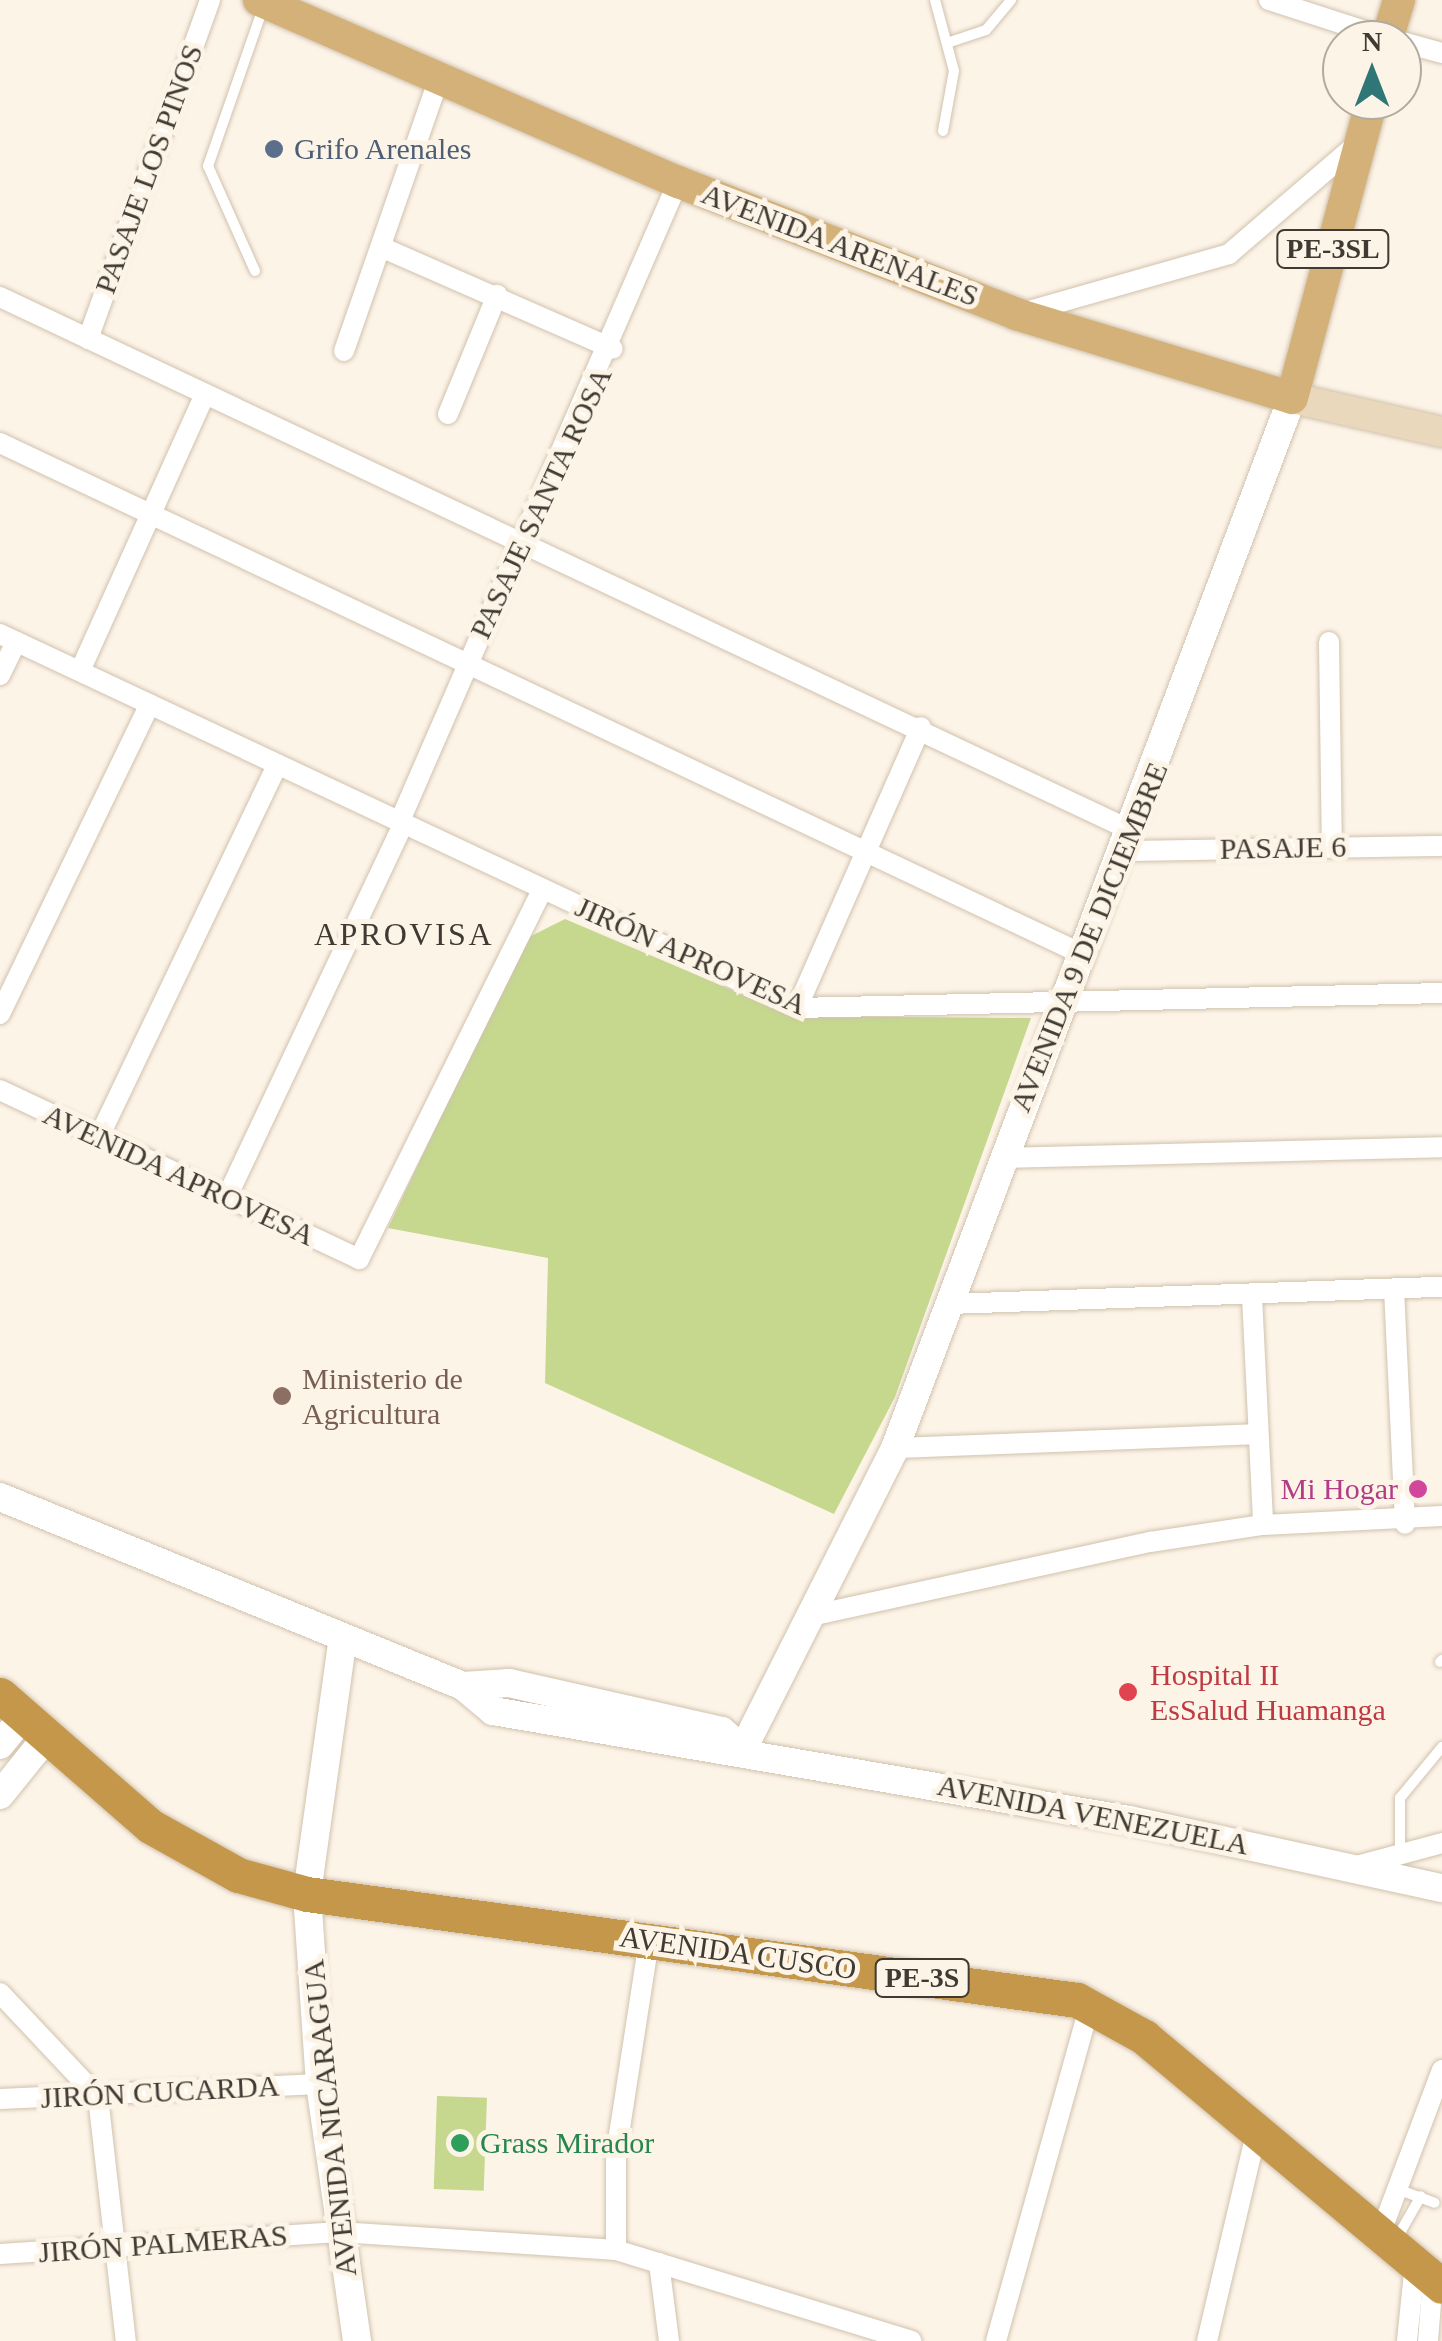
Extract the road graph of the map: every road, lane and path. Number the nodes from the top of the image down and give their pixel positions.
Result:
1 (210, 0) edge
2 (935, 0) edge
3 (1011, 0) edge
4 (1269, 0) edge
5 (262, 1) edge
6 (1329, 20) edge
7 (947, 44) junction
8 (442, 73) junction
9 (1367, 120) edge
10 (943, 131) dead end
11 (1362, 140) junction
12 (678, 182) junction
13 (381, 247) junction
14 (255, 271) dead end
15 (497, 295) junction
16 (0, 296) edge
17 (1016, 314) junction
18 (88, 339) junction
19 (613, 348) junction
20 (344, 351) dead end
21 (204, 396) junction
22 (1292, 398) junction
23 (448, 414) dead end
24 (1442, 432) edge
25 (0, 443) edge
26 (146, 517) junction
27 (520, 542) junction
28 (8, 638) edge
29 (1329, 642) dead end
30 (464, 669) junction
31 (80, 671) junction
32 (0, 675) edge
33 (150, 704) junction
34 (921, 727) junction
35 (277, 765) junction
36 (401, 824) junction
37 (1128, 841) junction
38 (1442, 846) edge
39 (1332, 847) junction
40 (866, 856) junction
41 (542, 890) junction
42 (1080, 953) junction
43 (1442, 993) edge
44 (1059, 1003) junction
45 (797, 1008) junction
46 (0, 1014) edge
47 (0, 1090) edge
48 (99, 1136) junction
49 (1442, 1147) edge
50 (1002, 1158) junction
51 (227, 1198) junction
52 (1442, 1287) edge
53 (1394, 1289) junction
54 (1252, 1296) junction
55 (949, 1304) junction
56 (1257, 1434) junction
57 (894, 1448) junction
58 (0, 1498) edge
59 (1442, 1516) edge
60 (1405, 1524) junction
61 (1264, 1525) junction
62 (810, 1616) junction
63 (342, 1644) junction
64 (23, 1717) edge
65 (0, 1745) edge
66 (1442, 1747) edge
67 (743, 1749) junction
68 (0, 1794) edge
69 (1442, 1844) edge
70 (1400, 1854) junction
71 (1355, 1866) junction
72 (1442, 1888) edge
73 (307, 1894) junction
74 (649, 1941) junction
75 (0, 1993) edge
76 (1089, 2006) junction
77 (1442, 2070) edge
78 (320, 2084) junction
79 (98, 2097) junction
80 (0, 2099) edge
81 (1257, 2130) junction
82 (1397, 2190) junction
83 (1421, 2196) junction
84 (1435, 2203) dead end
85 (339, 2232) junction
86 (115, 2247) junction
87 (616, 2250) junction
88 (0, 2254) edge
89 (1413, 2260) edge
90 (659, 2263) junction
91 (126, 2341) edge
92 (358, 2341) edge
93 (669, 2341) edge
94 (911, 2341) edge
95 (996, 2341) edge
96 (1207, 2341) edge
97 (1408, 2341) edge
98 (1428, 2341) edge

1 - 18 street, PASAJE LOS PINOS
2 - 7 lane
3 - 7 lane
4 - 6 street
5 - 8 main road, AVENIDA ARENALES
5 - 14 lane
7 - 10 lane
8 - 12 main road, AVENIDA ARENALES
8 - 13 street
9 - 11 main road, AVENIDA 9 DE DICIEMBRE / PE-3SL
11 - 17 street
11 - 22 main road, AVENIDA 9 DE DICIEMBRE / PE-3SL
12 - 17 main road, AVENIDA ARENALES
12 - 19 street, PASAJE SANTA ROSA
13 - 15 street
13 - 20 street
15 - 19 street
15 - 23 street
16 - 18 street
17 - 22 main road, AVENIDA ARENALES
18 - 21 street
19 - 27 street, PASAJE SANTA ROSA
21 - 26 street
21 - 27 street
22 - 24 main road, AVENIDA ARENALES
22 - 37 street, AVENIDA 9 DE DICIEMBRE
25 - 26 street
26 - 30 street
26 - 31 street
27 - 30 street, PASAJE SANTA ROSA
27 - 34 street
28 - 31 street, JIRÓN APROVESA
28 - 32 street
29 - 39 street
30 - 36 street, PASAJE SANTA ROSA
30 - 40 street
31 - 33 street, JIRÓN APROVESA
33 - 35 street, JIRÓN APROVESA
33 - 46 street
34 - 37 street
34 - 40 street
35 - 36 street, JIRÓN APROVESA
35 - 48 street
36 - 41 street, JIRÓN APROVESA
36 - 51 street, PASAJE SANTA ROSA
37 - 39 street, PASAJE 6
37 - 42 street, AVENIDA 9 DE DICIEMBRE
38 - 39 street, PASAJE 6
40 - 42 street
40 - 45 street
41 - 45 street, JIRÓN APROVESA
41 - 51 street, AVENIDA APROVESA
42 - 44 street, AVENIDA 9 DE DICIEMBRE
43 - 44 street, JIRÓN APROVESA
44 - 45 street, JIRÓN APROVESA
44 - 50 street, AVENIDA 9 DE DICIEMBRE
47 - 48 street, AVENIDA APROVESA
48 - 51 street, AVENIDA APROVESA
49 - 50 street
50 - 55 street, AVENIDA 9 DE DICIEMBRE
52 - 53 street
53 - 54 street
53 - 60 street
54 - 55 street
54 - 56 street
55 - 57 street, AVENIDA 9 DE DICIEMBRE
56 - 57 street
56 - 61 street
57 - 62 street, AVENIDA 9 DE DICIEMBRE
58 - 63 street, AVENIDA VENEZUELA
59 - 60 street
60 - 61 street
61 - 62 street
62 - 67 street, AVENIDA 9 DE DICIEMBRE
63 - 67 street, AVENIDA VENEZUELA
63 - 73 street
64 - 65 street
64 - 68 street
64 - 73 highway, AVENIDA CUSCO / PE-3S
66 - 70 lane
67 - 71 street, AVENIDA VENEZUELA
69 - 70 street
70 - 71 street
71 - 72 street, AVENIDA VENEZUELA
73 - 74 highway, AVENIDA CUSCO / PE-3S
73 - 78 street, AVENIDA NICARAGUA
74 - 76 highway, AVENIDA CUSCO / PE-3S
74 - 87 street
75 - 79 street
76 - 81 highway, AVENIDA CUSCO / PE-3S
76 - 95 street
77 - 82 street
78 - 79 street, JIRÓN CUCARDA
78 - 85 street, AVENIDA NICARAGUA
79 - 80 street, JIRÓN CUCARDA
79 - 86 street
81 - 89 highway, AVENIDA CUSCO / PE-3S
81 - 96 street
82 - 83 lane
82 - 89 street
83 - 84 lane
83 - 89 lane
85 - 86 street, JIRÓN PALMERAS
85 - 87 street, JIRÓN PALMERAS
85 - 92 street, AVENIDA NICARAGUA
86 - 88 street, JIRÓN PALMERAS
86 - 91 street
87 - 90 street, JIRÓN PALMERAS
89 - 97 street
89 - 98 street
90 - 93 street
90 - 94 street, JIRÓN PALMERAS

